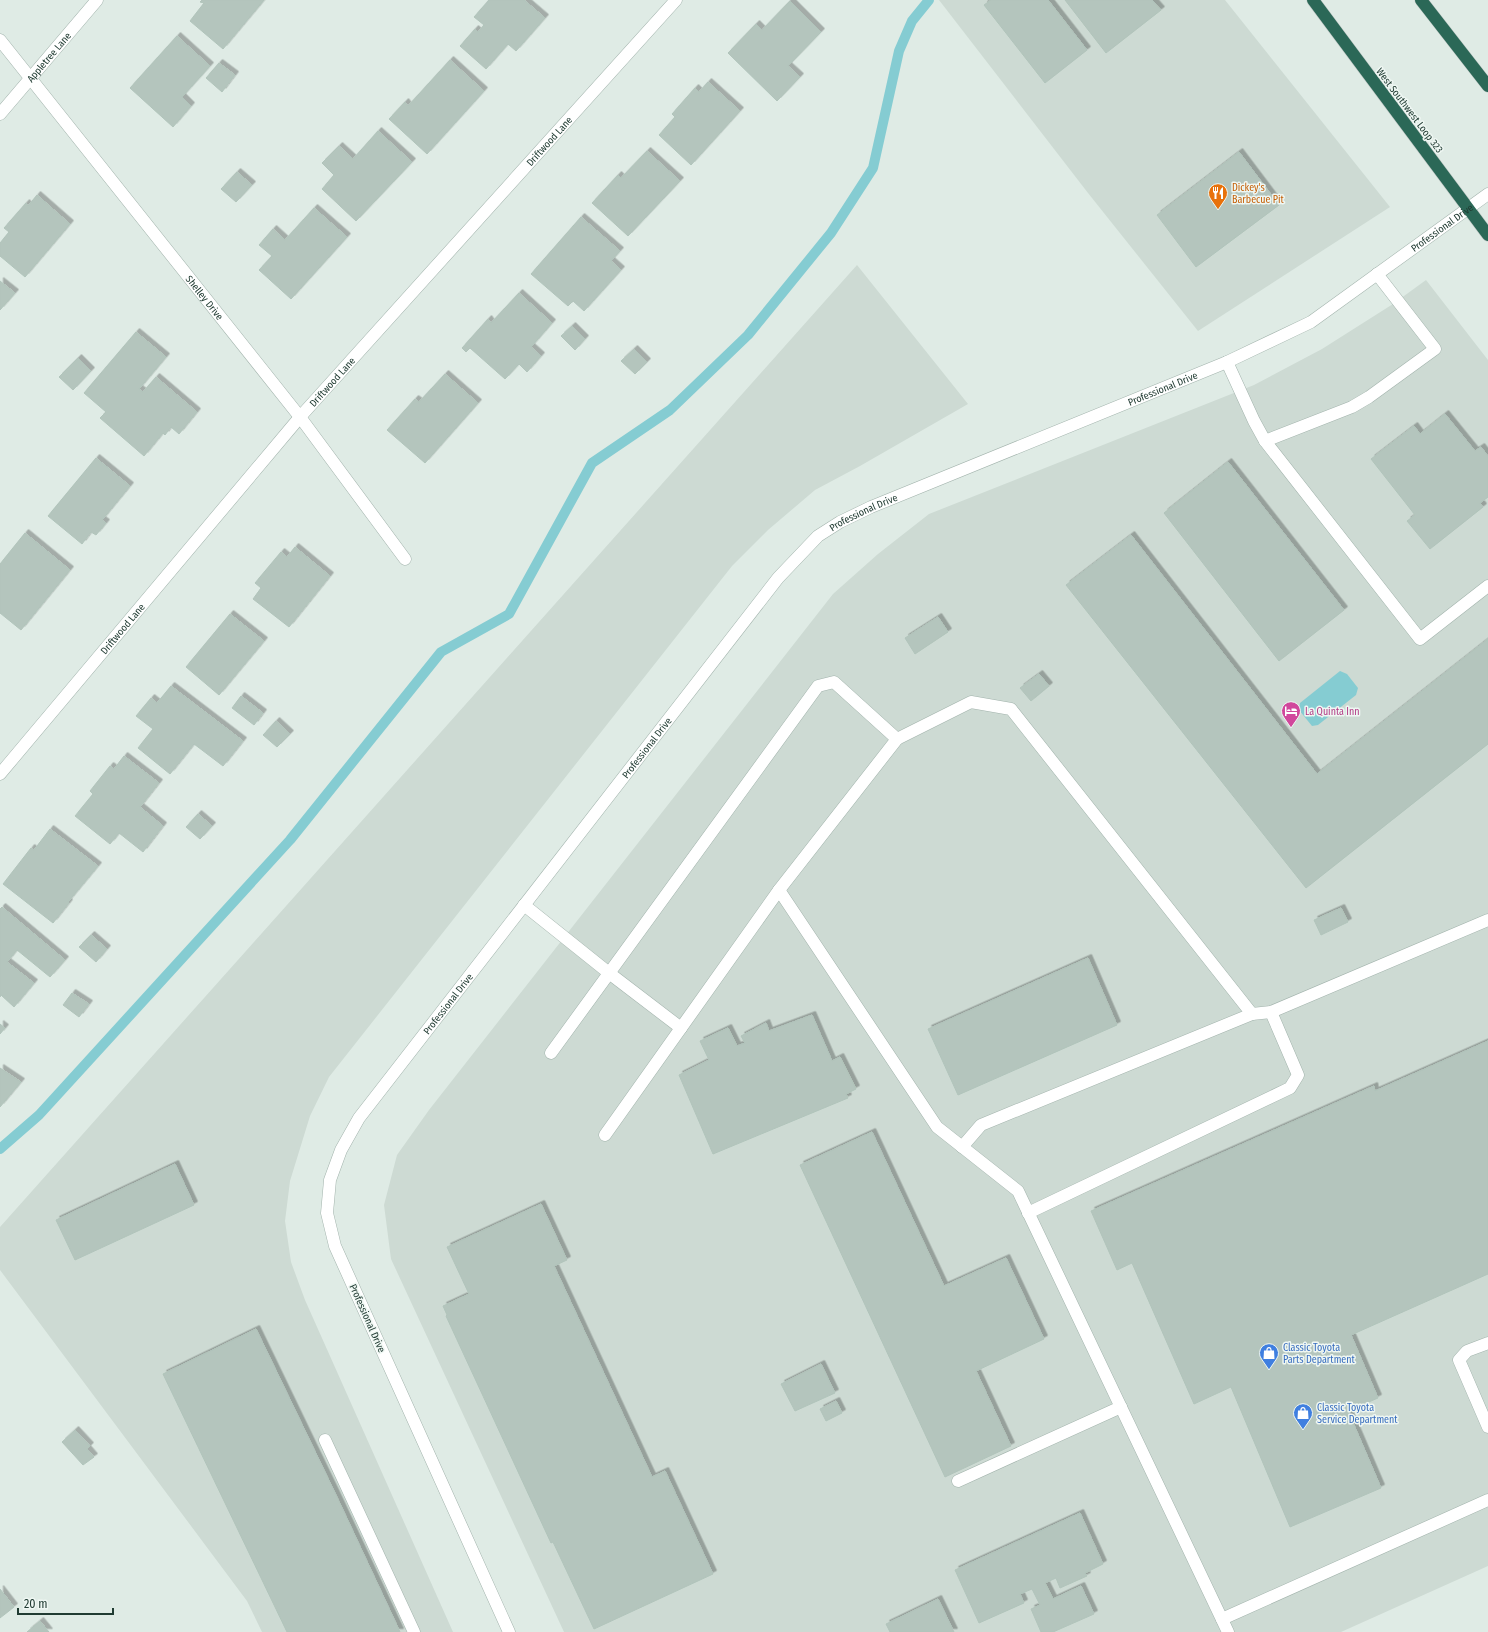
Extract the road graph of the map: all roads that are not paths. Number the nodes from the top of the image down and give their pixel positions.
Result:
1 (97, 0) edge
2 (676, 0) edge
3 (1313, 0) edge
4 (1421, 0) edge
5 (0, 40) edge
6 (30, 79) junction
7 (1488, 86) edge
8 (0, 114) edge
9 (1488, 194) edge
10 (1468, 209) junction
11 (1488, 235) edge
12 (1377, 274) junction
13 (1227, 362) junction
14 (300, 417) junction
15 (1265, 441) junction
16 (405, 559) dead end
17 (1488, 586) edge
18 (897, 739) junction
19 (0, 774) edge
20 (779, 890) junction
21 (524, 905) junction
22 (1488, 920) edge
23 (609, 973) junction
24 (1271, 1012) junction
25 (1252, 1014) junction
26 (681, 1028) junction
27 (551, 1053) dead end
28 (605, 1135) dead end
29 (962, 1147) junction
30 (1028, 1213) junction
31 (1488, 1343) edge
32 (1121, 1407) junction
33 (1488, 1427) edge
34 (325, 1440) dead end
35 (958, 1481) dead end
36 (1488, 1500) edge
37 (1222, 1619) junction
38 (414, 1632) edge
39 (509, 1632) edge
40 (1228, 1632) edge

1 - 6 street, Appletree Lane
2 - 14 street, Driftwood Lane
3 - 10 highway, West Southwest Loop 323
4 - 7 highway
5 - 6 street, Shelley Drive
6 - 8 street, Appletree Lane
6 - 14 street, Shelley Drive
9 - 10 street, Professional Drive
10 - 11 highway, West Southwest Loop 323
10 - 12 street, Professional Drive
12 - 13 street, Professional Drive
12 - 15 street
13 - 15 street
13 - 21 street, Professional Drive
14 - 16 street, Shelley Drive
14 - 19 street, Driftwood Lane
15 - 17 street
18 - 20 street
18 - 23 street
18 - 25 street
20 - 26 street
20 - 29 street
21 - 23 street
21 - 39 street, Professional Drive
22 - 24 street
23 - 26 street
23 - 27 street
24 - 25 street
24 - 30 street
25 - 29 street
26 - 28 street
29 - 30 street
30 - 32 street
31 - 33 street
32 - 35 street
32 - 37 street
34 - 38 street
36 - 37 street
37 - 40 street

